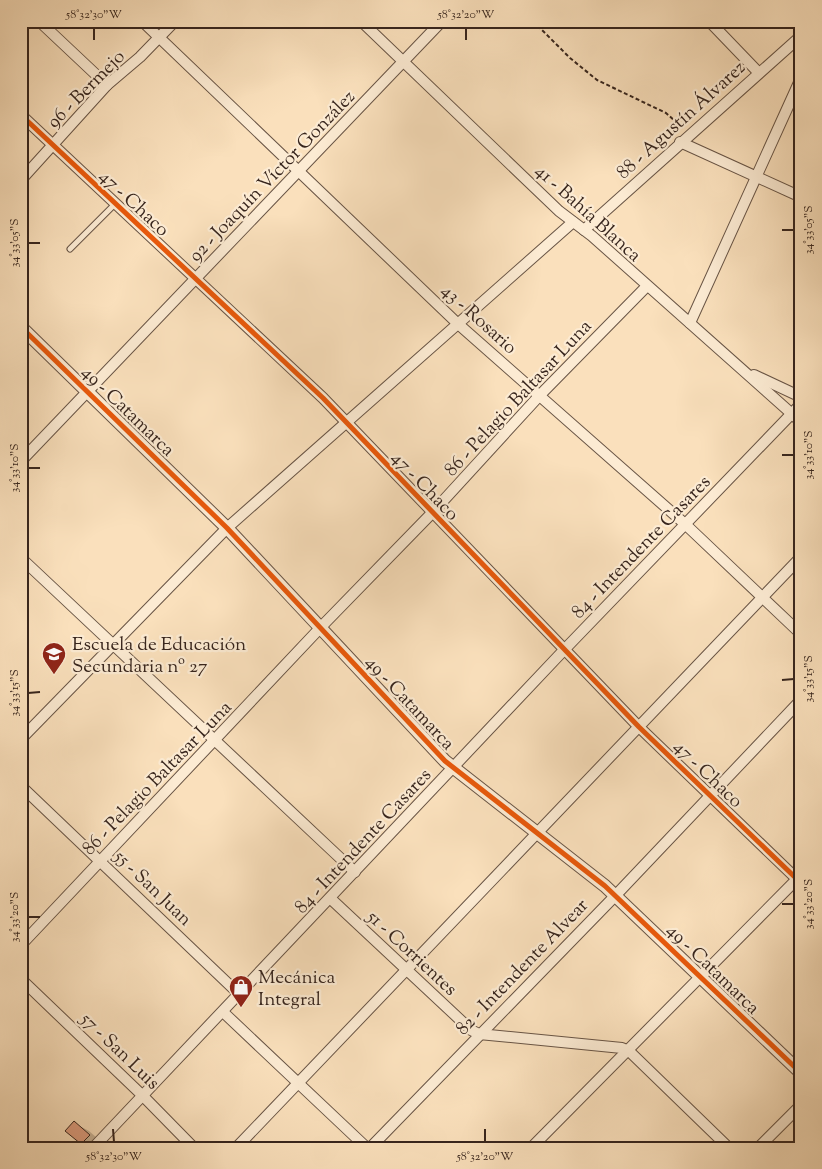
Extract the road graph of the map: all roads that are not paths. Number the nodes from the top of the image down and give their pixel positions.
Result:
1 (38, 21) edge
2 (142, 21) edge
3 (175, 21) edge
4 (361, 21) edge
5 (442, 21) edge
6 (709, 21) edge
7 (801, 36) edge
8 (159, 38) junction
9 (403, 62) junction
10 (758, 72) junction
11 (801, 78) edge
12 (107, 85) junction
13 (21, 115) edge
14 (680, 142) junction
15 (53, 145) junction
16 (297, 171) junction
17 (756, 176) junction
18 (21, 180) edge
19 (801, 197) edge
20 (116, 204) junction
21 (574, 222) junction
22 (584, 230) junction
23 (70, 248) dead end
24 (195, 279) junction
25 (647, 286) junction
26 (457, 323) junction
27 (690, 323) junction
28 (21, 327) edge
29 (743, 370) junction
30 (88, 390) junction
31 (540, 395) junction
32 (801, 397) edge
33 (801, 404) edge
34 (792, 414) junction
35 (346, 422) junction
36 (801, 422) edge
37 (21, 461) edge
38 (432, 513) junction
39 (685, 524) junction
40 (227, 528) junction
41 (801, 557) edge
42 (21, 558) edge
43 (763, 598) junction
44 (321, 627) junction
45 (801, 634) edge
46 (113, 644) junction
47 (564, 650) junction
48 (801, 700) edge
49 (639, 727) junction
50 (21, 739) edge
51 (215, 740) junction
52 (454, 769) junction
53 (21, 786) edge
54 (710, 795) junction
55 (537, 833) junction
56 (101, 860) junction
57 (355, 872) junction
58 (799, 879) edge
59 (615, 896) junction
60 (331, 899) junction
61 (21, 945) edge
62 (406, 970) junction
63 (702, 977) junction
64 (21, 979) edge
65 (240, 995) junction
66 (223, 1012) junction
67 (479, 1034) junction
68 (629, 1051) junction
69 (801, 1073) edge
70 (298, 1082) junction
71 (143, 1096) junction
72 (801, 1105) edge
73 (93, 1148) edge
74 (194, 1148) edge
75 (236, 1148) edge
76 (369, 1148) edge
77 (531, 1148) edge
78 (729, 1148) edge
79 (758, 1148) edge

1 - 12 street
2 - 8 street, 43 - Rosario
3 - 8 street, 96 - Bermejo
4 - 9 street, 41 - Bahía Blanca
5 - 9 street, 92 - Joaquín Víctor González
6 - 10 street
7 - 10 street, 88 - Agustín Álvarez
8 - 12 street, 96 - Bermejo
8 - 16 street, 43 - Rosario
9 - 16 street, 92 - Joaquín Víctor González
9 - 21 street, 41 - Bahía Blanca
10 - 14 street, 88 - Agustín Álvarez
11 - 17 street
12 - 15 street, 96 - Bermejo
13 - 15 street, 47 - Chaco
14 - 17 street
14 - 22 street, 88 - Agustín Álvarez
15 - 18 street, 96 - Bermejo
15 - 20 street, 47 - Chaco
16 - 24 street, 92 - Joaquín Víctor González
16 - 26 street, 43 - Rosario
17 - 19 street
17 - 27 street
20 - 23 lane
20 - 24 street, 47 - Chaco
21 - 22 street, 41 - Bahía Blanca
21 - 26 street
22 - 25 street, 41 - Bahía Blanca
24 - 30 street, 92 - Joaquín Víctor González
24 - 35 street, 47 - Chaco
25 - 27 street, 41 - Bahía Blanca
25 - 31 street, 86 - Pelagio Baltasar Luna
26 - 31 street, 43 - Rosario
26 - 35 street
27 - 29 street, 41 - Bahía Blanca
28 - 30 street, 49 - Catamarca
29 - 32 street
29 - 34 street, 41 - Bahía Blanca
30 - 37 street, 92 - Joaquín Víctor González
30 - 40 street, 49 - Catamarca
31 - 38 street, 86 - Pelagio Baltasar Luna
31 - 39 street, 43 - Rosario
33 - 34 street, 84 - Intendente Casares
34 - 36 street, 41 - Bahía Blanca
34 - 39 street, 84 - Intendente Casares
35 - 38 street, 47 - Chaco
35 - 40 street
38 - 44 street, 86 - Pelagio Baltasar Luna
38 - 47 street, 47 - Chaco
39 - 43 street, 43 - Rosario
39 - 47 street, 84 - Intendente Casares
40 - 44 street, 49 - Catamarca
40 - 46 street
41 - 43 street
42 - 46 street
43 - 45 street, 43 - Rosario
43 - 49 street
44 - 51 street, 86 - Pelagio Baltasar Luna
44 - 52 street, 49 - Catamarca
46 - 50 street
46 - 51 street
47 - 49 street, 47 - Chaco
47 - 52 street, 84 - Intendente Casares
48 - 54 street, 82 - Intendente Alvear
49 - 54 street, 47 - Chaco
49 - 55 street
51 - 56 street, 86 - Pelagio Baltasar Luna
51 - 57 street
52 - 55 street, 49 - Catamarca
52 - 57 street, 84 - Intendente Casares
53 - 56 street, 55 - San Juan
54 - 58 street, 47 - Chaco
54 - 59 street, 82 - Intendente Alvear
55 - 59 street, 49 - Catamarca
55 - 62 street
56 - 61 street, 86 - Pelagio Baltasar Luna
56 - 65 street, 55 - San Juan
57 - 60 street, 84 - Intendente Casares
58 - 63 street
59 - 63 street, 49 - Catamarca
59 - 67 street, 82 - Intendente Alvear
60 - 62 street, 51 - Corrientes
60 - 65 street, 84 - Intendente Casares
62 - 67 street, 51 - Corrientes
62 - 70 street
63 - 68 street
63 - 69 street, 49 - Catamarca
64 - 71 street, 57 - San Luis
65 - 66 street, 84 - Intendente Casares
66 - 70 street
66 - 71 street, 84 - Intendente Casares
67 - 68 street
67 - 76 street, 82 - Intendente Alvear
68 - 77 street
68 - 78 street
70 - 75 street
70 - 76 street
71 - 73 street, 84 - Intendente Casares
71 - 74 street, 57 - San Luis
72 - 79 street

